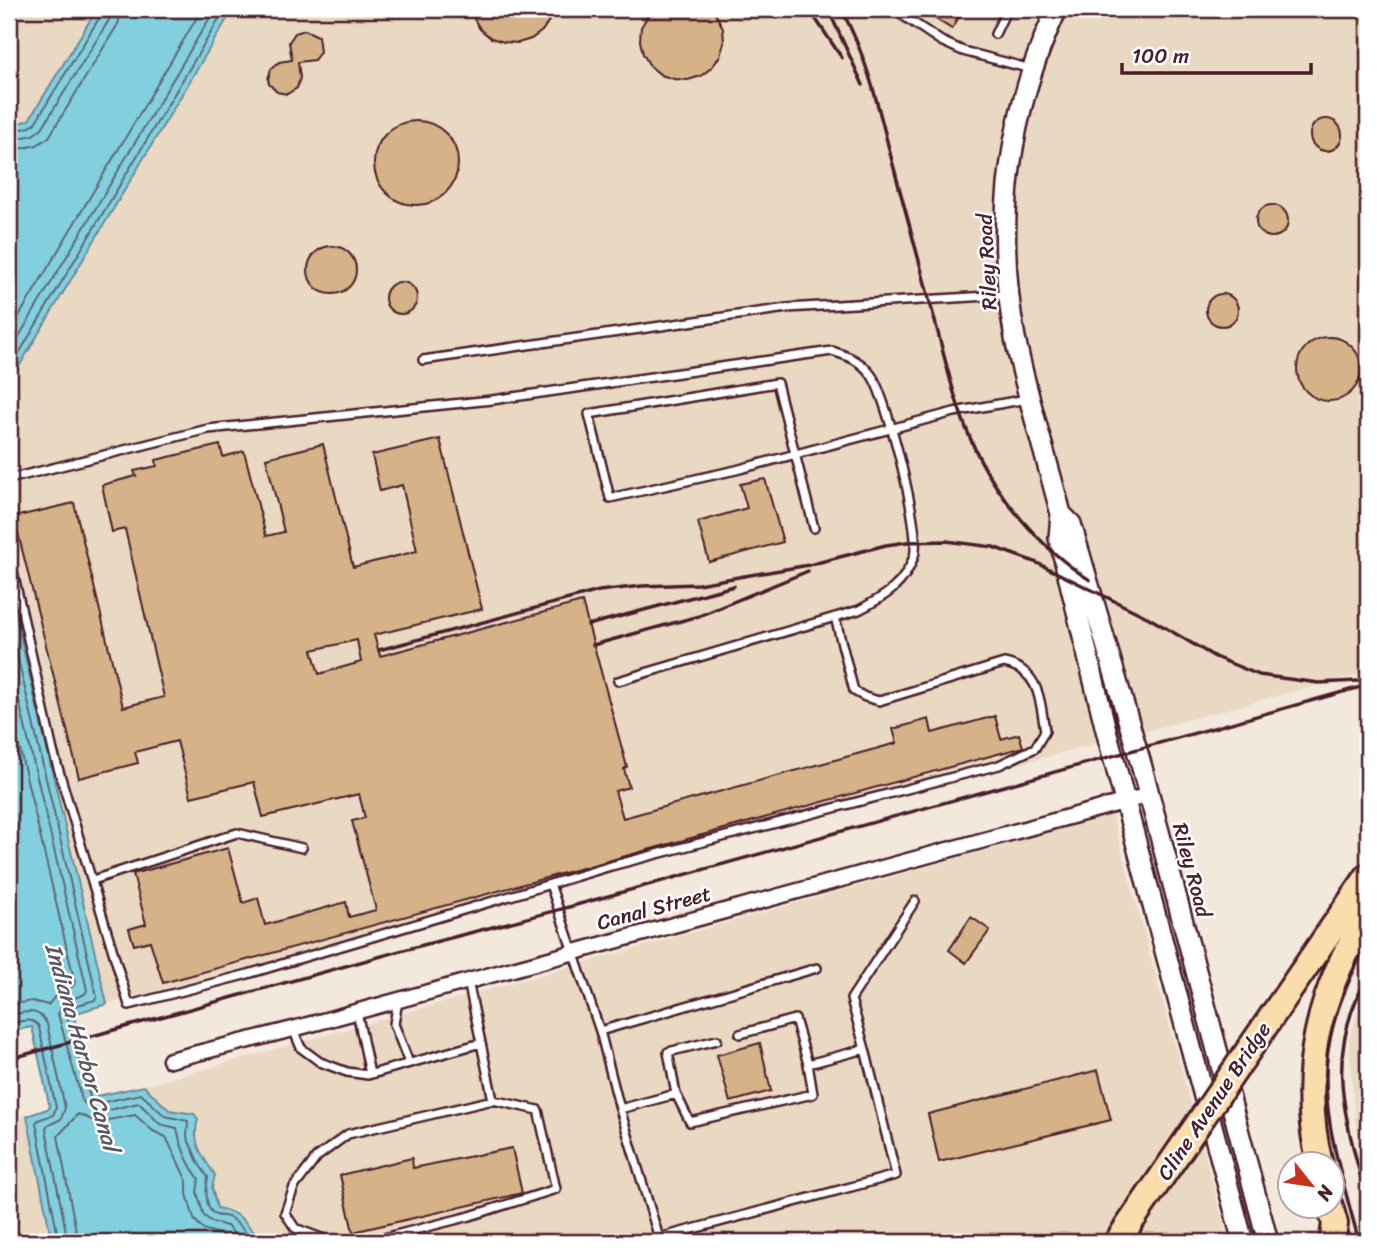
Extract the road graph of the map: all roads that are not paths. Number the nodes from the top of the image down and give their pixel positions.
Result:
1 (893, 9) edge
2 (1007, 9) edge
3 (1057, 9) edge
4 (995, 34) dead end
5 (1031, 69) junction
6 (1010, 295) junction
7 (423, 360) dead end
8 (1031, 398) junction
9 (893, 428) junction
10 (794, 455) junction
11 (9, 479) edge
12 (1061, 514) junction
13 (814, 528) dead end
14 (9, 554) edge
15 (835, 617) junction
16 (618, 681) dead end
17 (1149, 795) junction
18 (1125, 799) junction
19 (303, 848) dead end
20 (1368, 876) edge
21 (93, 880) junction
22 (550, 884) junction
23 (915, 901) dead end
24 (1368, 915) edge
25 (575, 951) junction
26 (817, 968) dead end
27 (468, 981) junction
28 (398, 1000) junction
29 (357, 1012) junction
30 (293, 1029) junction
31 (600, 1031) junction
32 (740, 1034) dead end
33 (717, 1040) dead end
34 (481, 1043) junction
35 (865, 1049) junction
36 (170, 1060) dead end
37 (409, 1063) junction
38 (808, 1065) junction
39 (370, 1074) junction
40 (676, 1094) junction
41 (493, 1100) junction
42 (620, 1109) junction
43 (1316, 1150) edge
44 (659, 1240) edge
45 (332, 1242) edge
46 (368, 1242) edge
47 (1117, 1242) edge
48 (1243, 1242) edge
49 (1268, 1242) edge

1 - 5 lane
2 - 4 lane
3 - 5 main road, Riley Road
5 - 6 main road, Riley Road
6 - 7 lane
6 - 8 main road, Riley Road
8 - 9 lane
8 - 12 main road, Riley Road
9 - 10 lane
9 - 11 lane
9 - 15 lane
10 - 10 lane
10 - 13 lane
12 - 17 main road, Riley Road
12 - 18 main road, Riley Road
14 - 21 lane
15 - 16 lane
15 - 22 lane
17 - 18 street, Canal Street
17 - 49 main road, Riley Road
18 - 25 street, Canal Street
18 - 48 main road, Riley Road
19 - 21 lane
20 - 47 highway, Cline Avenue Bridge, bridge
21 - 22 lane
22 - 25 lane
23 - 35 lane
24 - 43 highway
25 - 27 street, Canal Street
25 - 31 lane
26 - 31 lane
27 - 28 street, Canal Street
27 - 34 lane
28 - 29 street, Canal Street
28 - 37 lane
29 - 30 street, Canal Street
29 - 39 lane
30 - 36 street, Canal Street
30 - 39 lane
31 - 42 lane
32 - 38 lane
33 - 40 lane
34 - 37 lane
34 - 41 lane
35 - 38 lane
35 - 44 lane
37 - 39 lane
38 - 40 lane
40 - 42 lane
41 - 45 lane
41 - 46 lane
42 - 44 lane

